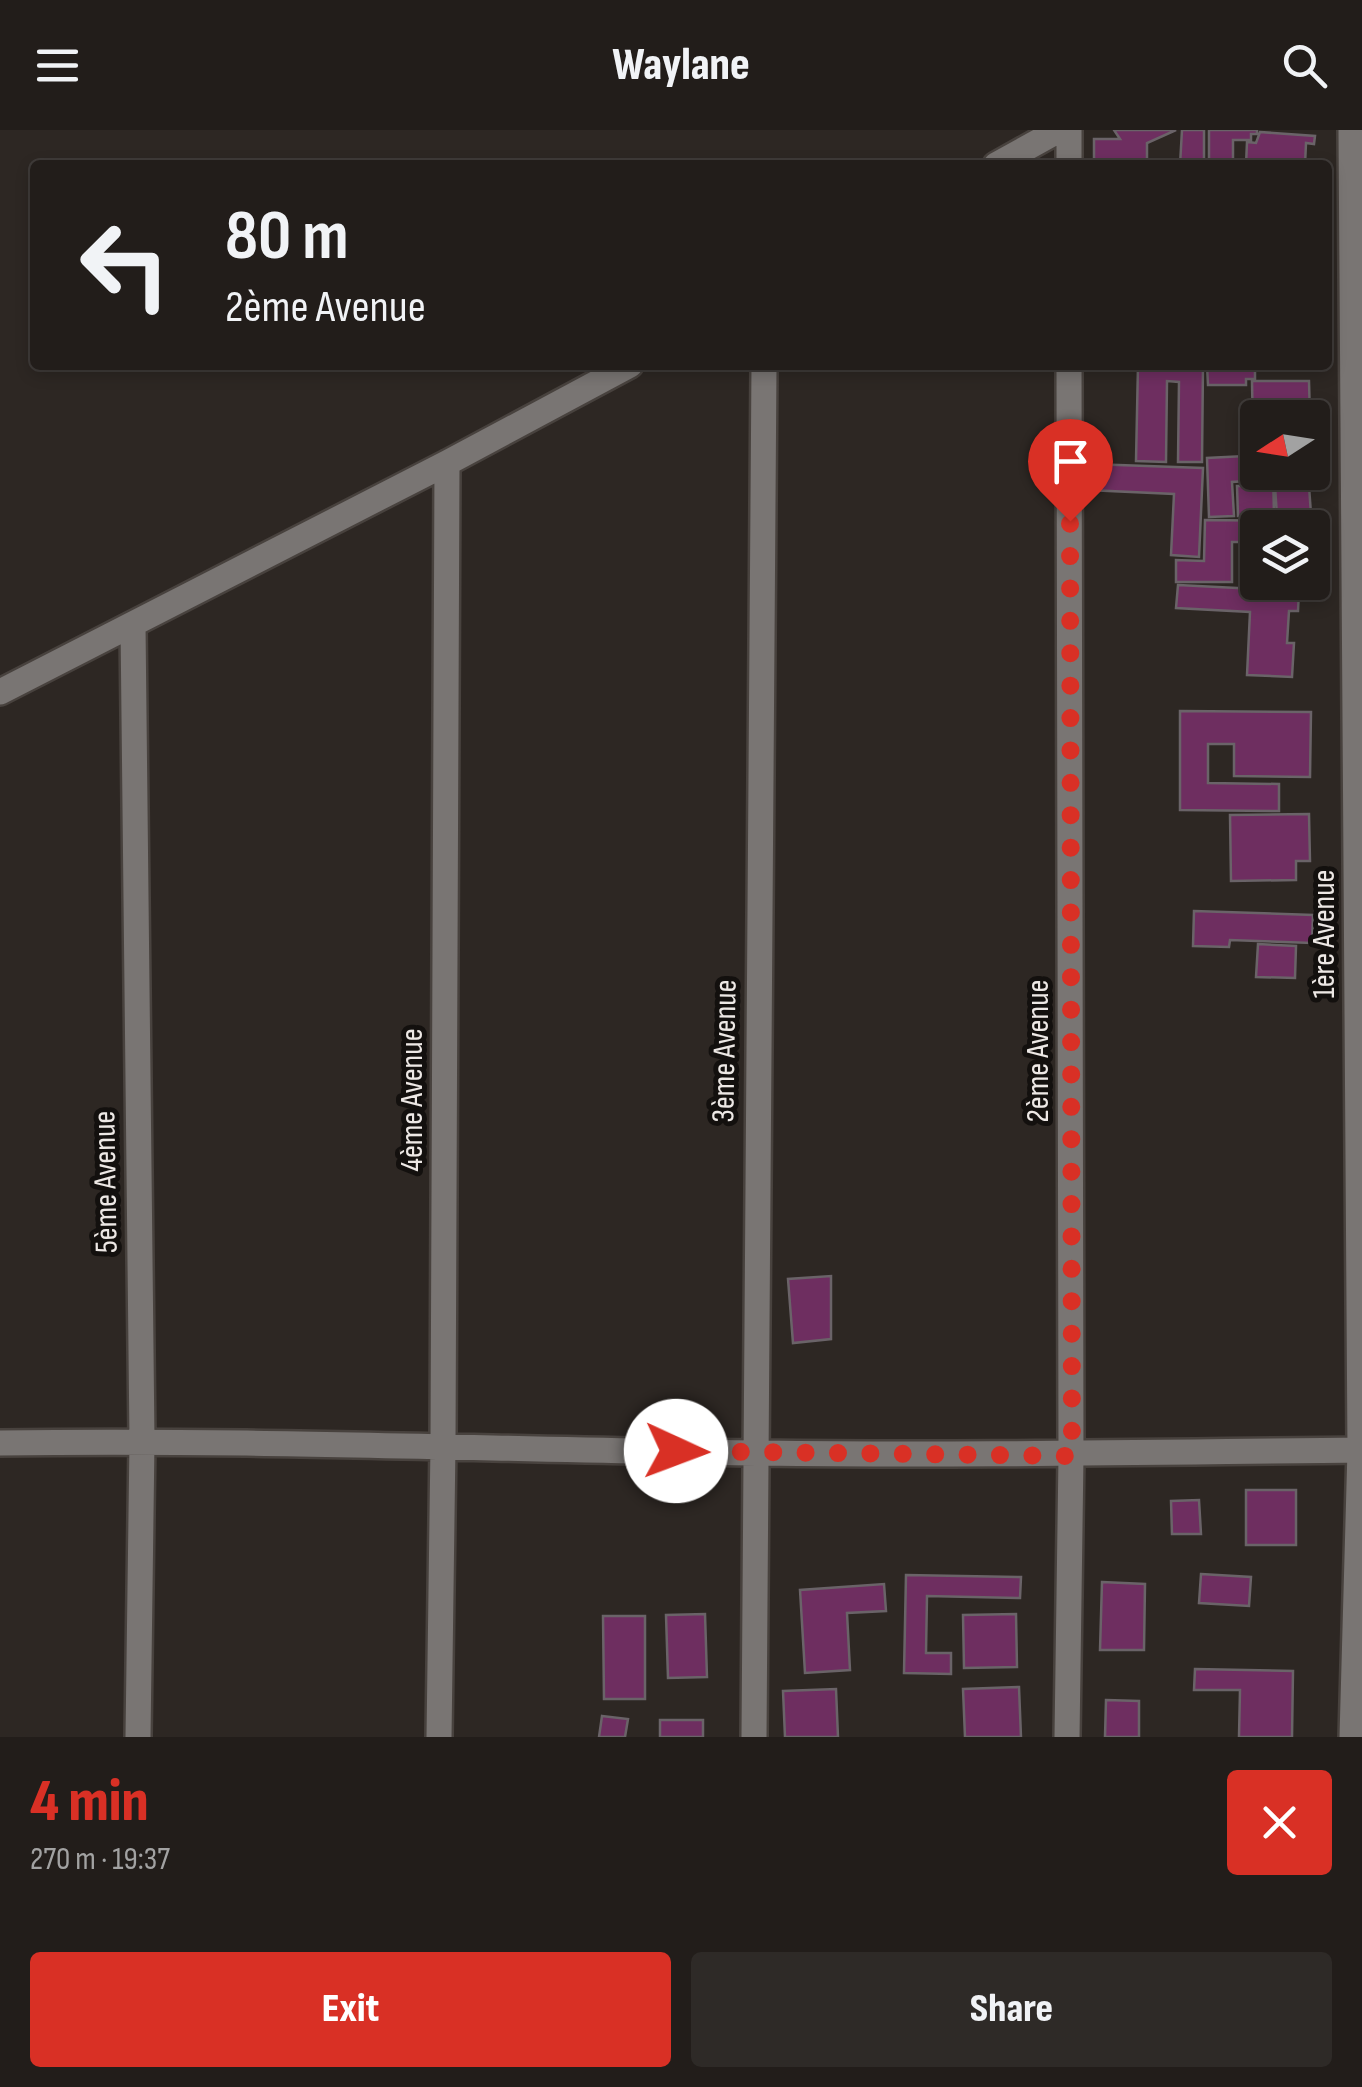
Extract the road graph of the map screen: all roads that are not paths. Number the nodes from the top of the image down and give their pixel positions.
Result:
1 (1059, 130) edge
2 (1069, 130) edge
3 (1351, 130) edge
4 (1005, 160) edge
5 (1069, 160) edge
6 (621, 370) edge
7 (764, 370) edge
8 (1069, 370) edge
9 (447, 463) junction
10 (133, 625) junction
11 (0, 692) edge
12 (142, 1441) junction
13 (0, 1443) edge
14 (443, 1444) junction
15 (1361, 1450) edge
16 (754, 1453) junction
17 (1072, 1456) junction
18 (138, 1737) edge
19 (439, 1737) edge
20 (754, 1737) edge
21 (1067, 1737) edge
22 (1352, 1737) edge

1 - 4 street
2 - 5 street
3 - 15 street, 1ère Avenue
6 - 9 street
7 - 16 street, 3ème Avenue
8 - 17 street, 2ème Avenue
9 - 10 street
9 - 14 street, 4ème Avenue
10 - 11 street
10 - 12 street, 5ème Avenue
12 - 13 street
12 - 14 street
12 - 18 street, 5ème Avenue
14 - 16 street
14 - 19 street, 4ème Avenue
15 - 17 street
15 - 22 street, 1ère Avenue
16 - 17 street
16 - 20 street, 3ème Avenue
17 - 21 street, 2ème Avenue

